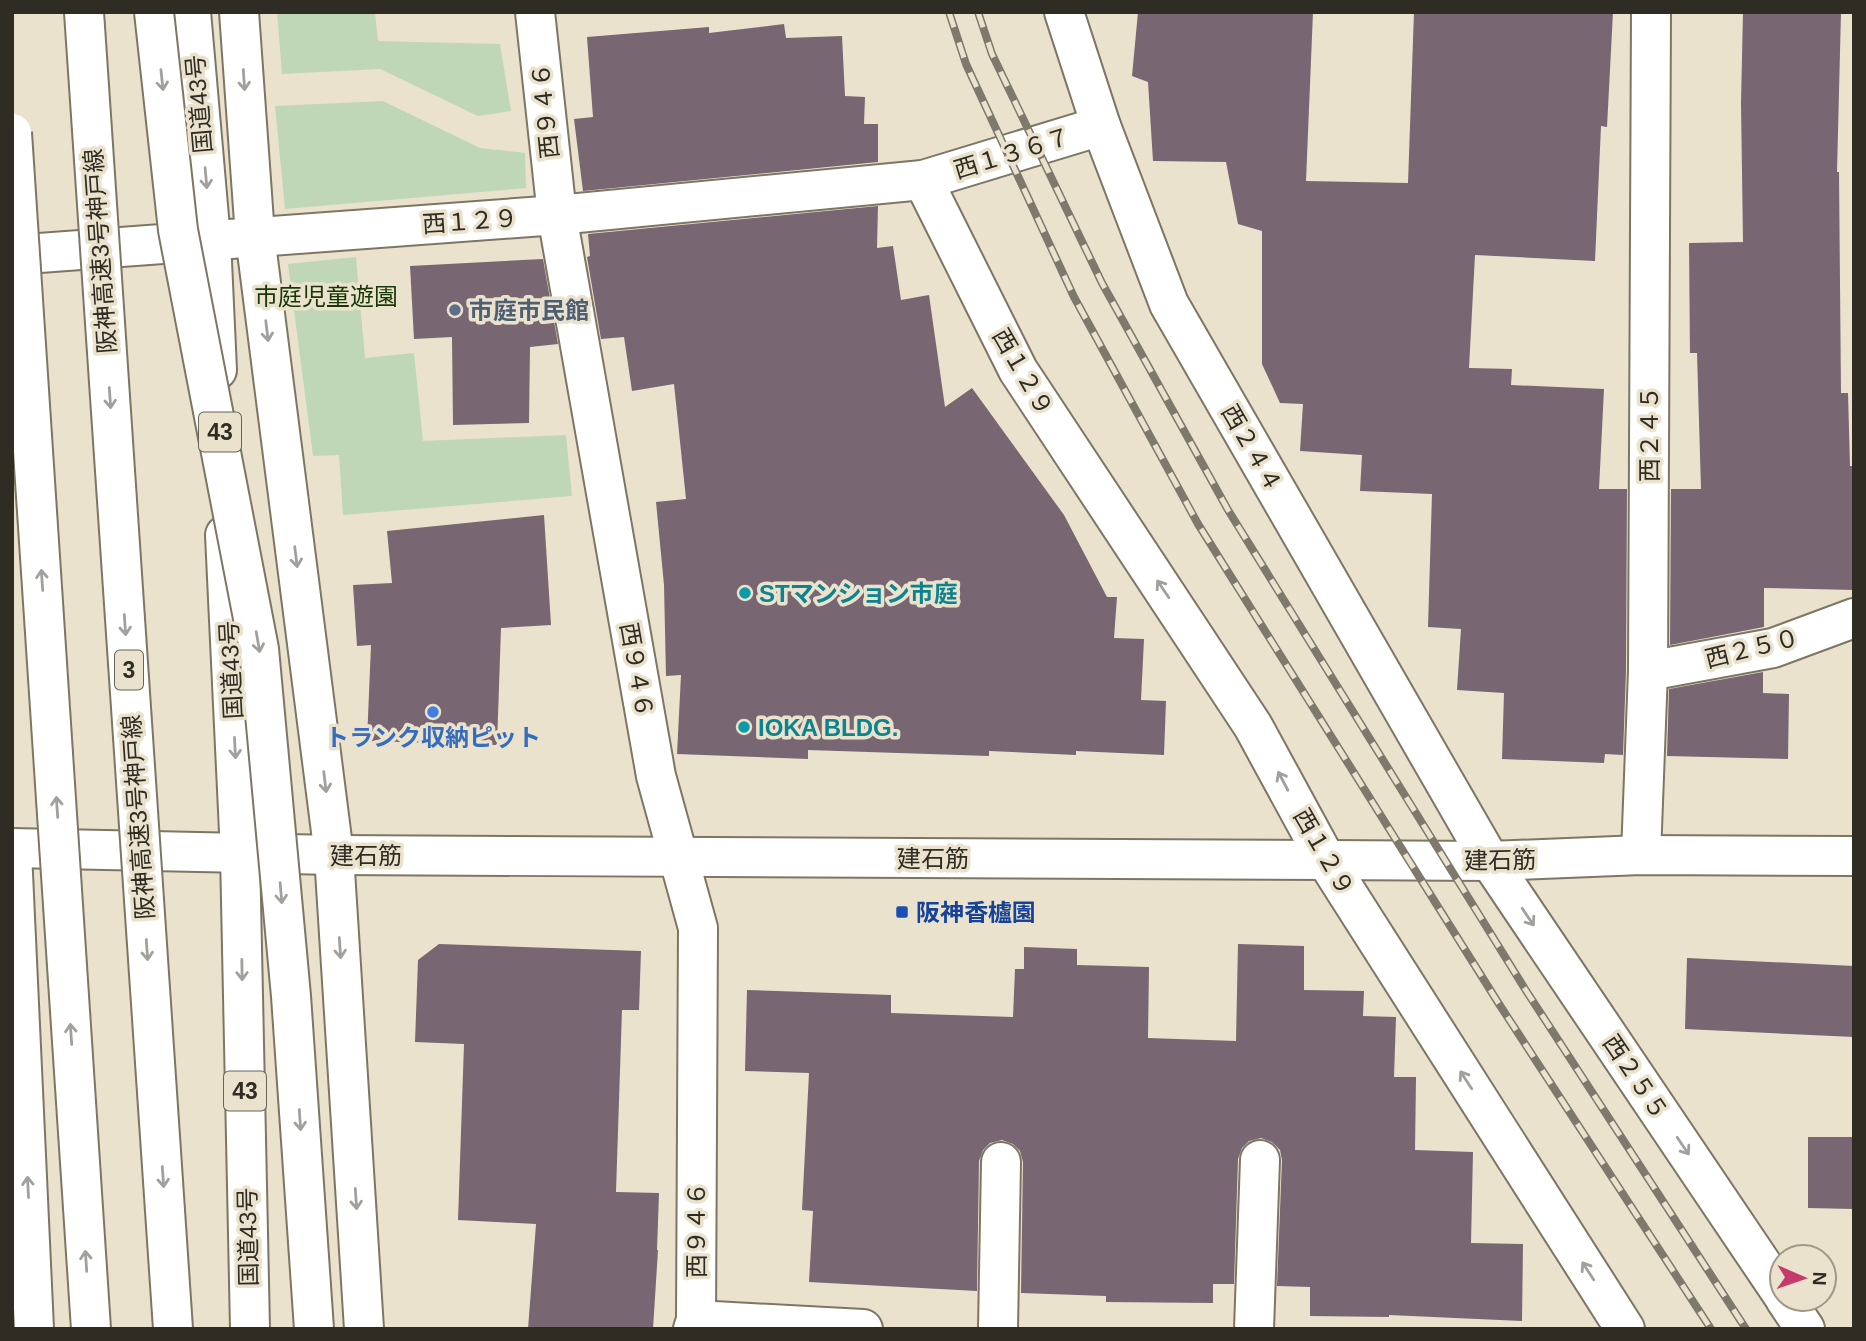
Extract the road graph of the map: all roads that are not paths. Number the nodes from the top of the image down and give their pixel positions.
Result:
1 (84, 12) edge
2 (154, 12) edge
3 (191, 12) edge
4 (239, 12) edge
5 (535, 12) edge
6 (1064, 12) edge
7 (1651, 12) edge
8 (1101, 126) junction
9 (12, 133) edge
10 (923, 180) junction
11 (556, 215) junction
12 (255, 236) junction
13 (211, 240) junction
14 (12, 255) edge
15 (1854, 618) edge
16 (1648, 671) junction
17 (12, 850) edge
18 (240, 853) junction
19 (334, 855) junction
20 (1641, 855) junction
21 (1854, 856) edge
22 (678, 857) junction
23 (1326, 860) junction
24 (1490, 860) junction
25 (1260, 1160) dead end
26 (1001, 1162) dead end
27 (1768, 1273) edge
28 (1794, 1313) edge
29 (695, 1324) edge
30 (34, 1329) edge
31 (91, 1329) edge
32 (173, 1329) edge
33 (250, 1329) edge
34 (314, 1329) edge
35 (364, 1329) edge
36 (863, 1329) edge
37 (998, 1329) edge
38 (1254, 1329) edge
39 (1625, 1329) edge
40 (1805, 1329) edge

1 -> 32 main road, 阪神高速3号神戸線 / 3, bridge
2 -> 34 main road, bridge
3 -> 13 main road, 国道43号 / 43
4 -> 12 main road
5 - 11 main road, 西９４６
6 - 8 main road, 西２４４
7 - 16 main road, 西２４５
8 - 10 main road, 西１３６７
8 - 24 main road, 西２４４
31 -> 9 main road, bridge
10 - 11 main road, 西１２９
23 -> 10 main road, 西１２９
11 - 12 main road, 西１２９
11 - 22 main road, 西９４６
12 - 13 main road, 西１２９
12 -> 19 main road
13 - 14 main road, 西１２９
13 -> 18 main road, 国道43号 / 43
15 - 16 main road, 西２５０
16 - 20 main road, 西２４５
17 - 18 main road, 建石筋
30 -> 17 main road
18 - 19 main road, 建石筋
18 -> 33 main road, 国道43号 / 43
19 - 22 main road, 建石筋
19 -> 35 main road
20 - 21 main road, 建石筋
20 - 24 main road, 建石筋
22 - 23 main road, 建石筋
22 - 29 main road, 西９４６
23 - 24 main road, 建石筋
39 -> 23 main road, 西１２９
24 -> 27 main road, 西２５５
25 - 38 main road
26 - 37 main road
28 - 40 main road
29 - 36 main road

